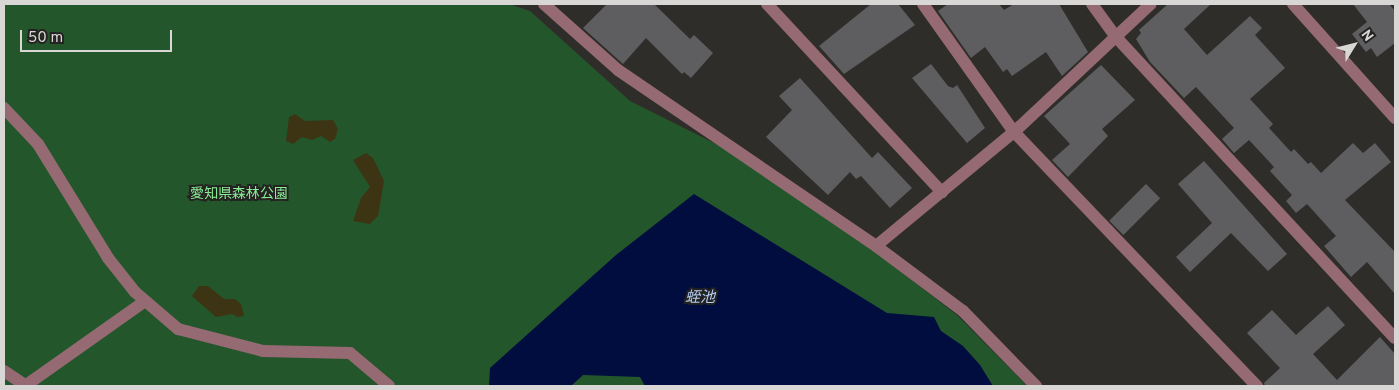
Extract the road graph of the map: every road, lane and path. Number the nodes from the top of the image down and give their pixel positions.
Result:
1 (544, 4) edge
2 (767, 4) edge
3 (923, 4) edge
4 (1092, 4) edge
5 (1151, 4) edge
6 (1293, 4) edge
7 (1116, 37) junction
8 (4, 108) edge
9 (1395, 118) edge
10 (1014, 132) junction
11 (942, 192) junction
12 (876, 246) junction
13 (145, 301) junction
14 (1395, 338) edge
15 (4, 371) edge
16 (26, 386) edge
17 (389, 386) edge
18 (1036, 386) edge
19 (1257, 386) edge

1 - 12 street
2 - 11 street
3 - 10 street
4 - 7 street
5 - 7 street
6 - 9 street
7 - 10 street
7 - 14 street
8 - 13 street
10 - 11 street
10 - 19 street
11 - 12 street
12 - 18 street
13 - 16 street
13 - 17 street
15 - 16 street

